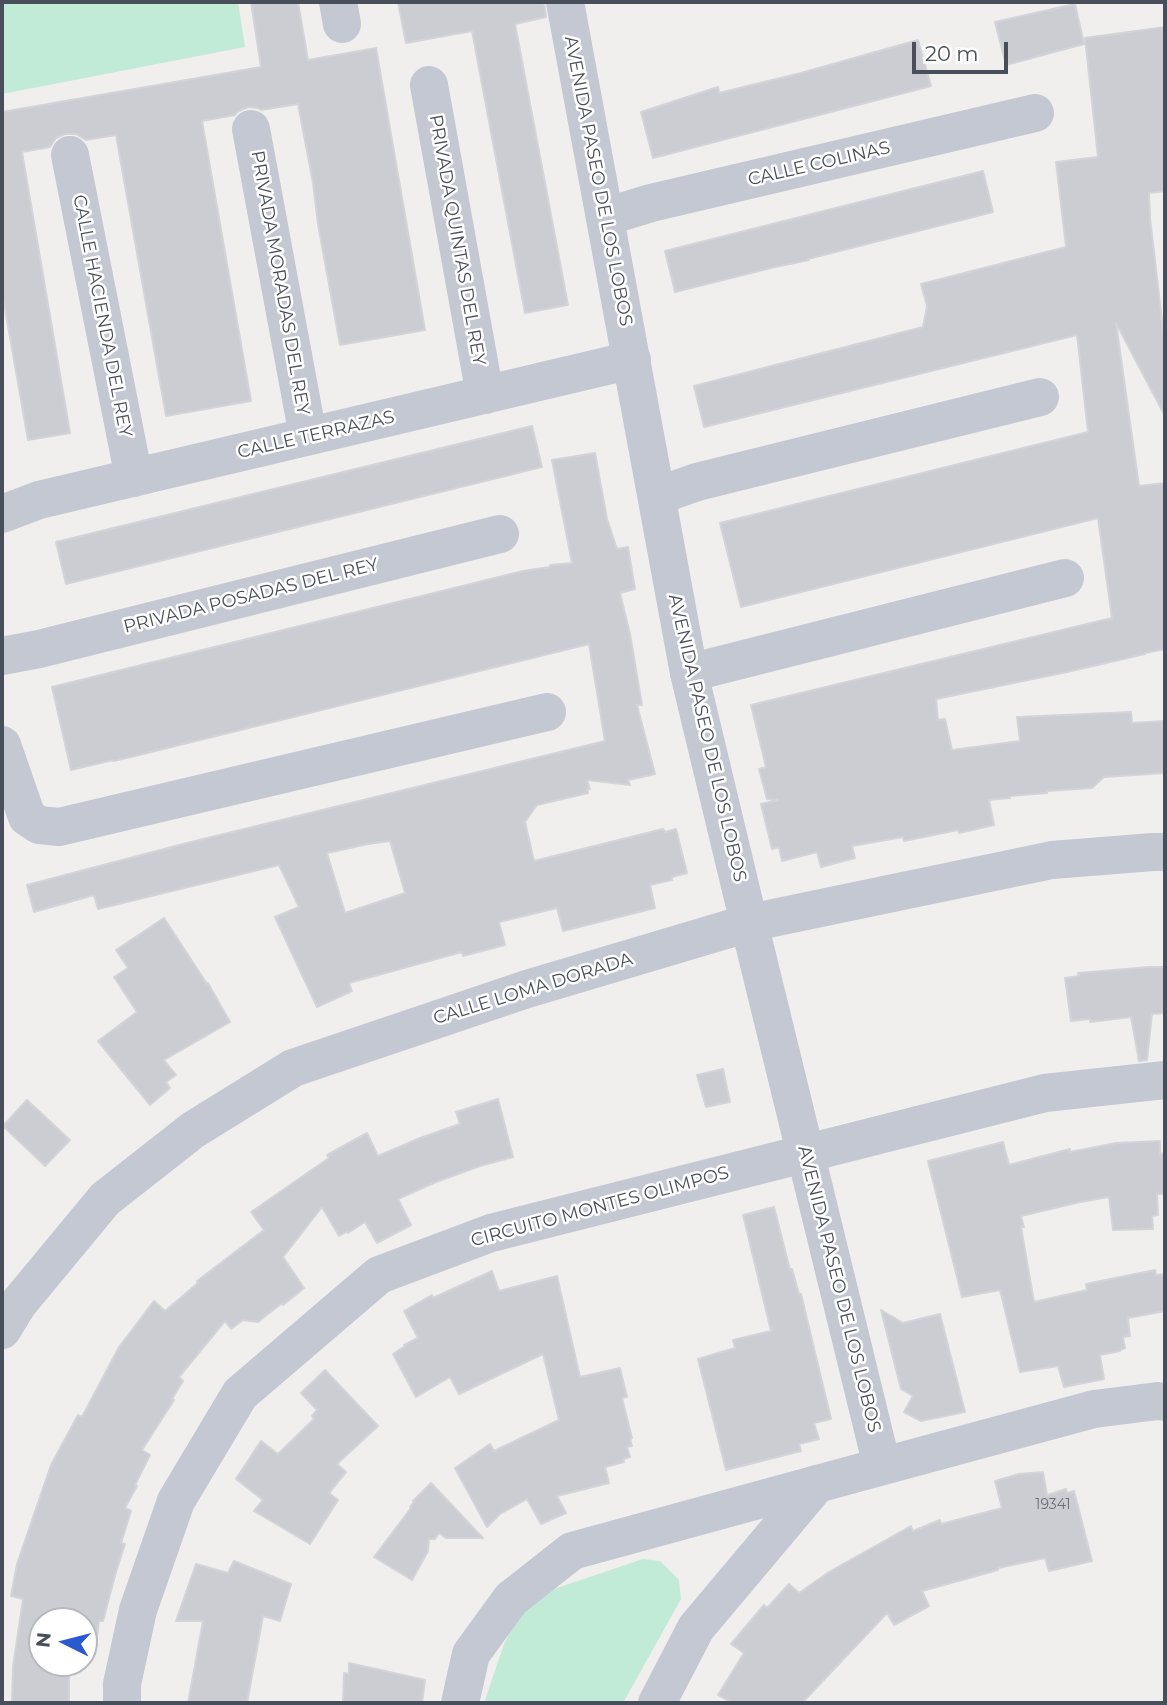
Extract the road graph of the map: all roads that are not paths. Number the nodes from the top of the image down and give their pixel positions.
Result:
1 (565, 2) edge
2 (429, 85) dead end
3 (1035, 113) dead end
4 (251, 128) dead end
5 (71, 155) dead end
6 (605, 217) junction
7 (632, 360) junction
8 (485, 395) junction
9 (1040, 397) dead end
10 (308, 436) junction
11 (134, 478) junction
12 (657, 496) junction
13 (2, 514) edge
14 (500, 534) dead end
15 (1065, 578) dead end
16 (2, 656) edge
17 (689, 673) junction
18 (547, 712) dead end
19 (2, 745) edge
20 (1165, 852) edge
21 (749, 923) junction
22 (1165, 1080) edge
23 (806, 1153) junction
24 (2, 1330) edge
25 (1165, 1402) edge
26 (882, 1466) junction
27 (817, 1484) junction
28 (122, 1703) edge
29 (460, 1703) edge
30 (657, 1703) edge

1 - 6 street, AVENIDA PASEO DE LOS LOBOS
2 - 8 street, PRIVADA QUINTAS DEL REY
3 - 6 street, CALLE COLINAS
4 - 10 street, PRIVADA MORADAS DEL REY
5 - 11 street, CALLE HACIENDA DEL REY
6 - 7 street, AVENIDA PASEO DE LOS LOBOS
7 - 8 street, CALLE TERRAZAS
7 - 12 street, AVENIDA PASEO DE LOS LOBOS
8 - 10 street, CALLE TERRAZAS
9 - 12 street
10 - 11 street, CALLE TERRAZAS
11 - 13 street, CALLE TERRAZAS
12 - 17 street, AVENIDA PASEO DE LOS LOBOS
14 - 16 street, PRIVADA POSADAS DEL REY
15 - 17 street
17 - 21 street, AVENIDA PASEO DE LOS LOBOS
18 - 19 street
20 - 21 street, CALLE LOMA DORADA
21 - 23 street, AVENIDA PASEO DE LOS LOBOS
21 - 24 street, CALLE LOMA DORADA
22 - 23 street, CIRCUITO MONTES OLIMPOS
23 - 26 street, AVENIDA PASEO DE LOS LOBOS
23 - 28 street, CIRCUITO MONTES OLIMPOS
25 - 26 street
26 - 27 street
27 - 29 street
27 - 30 street

